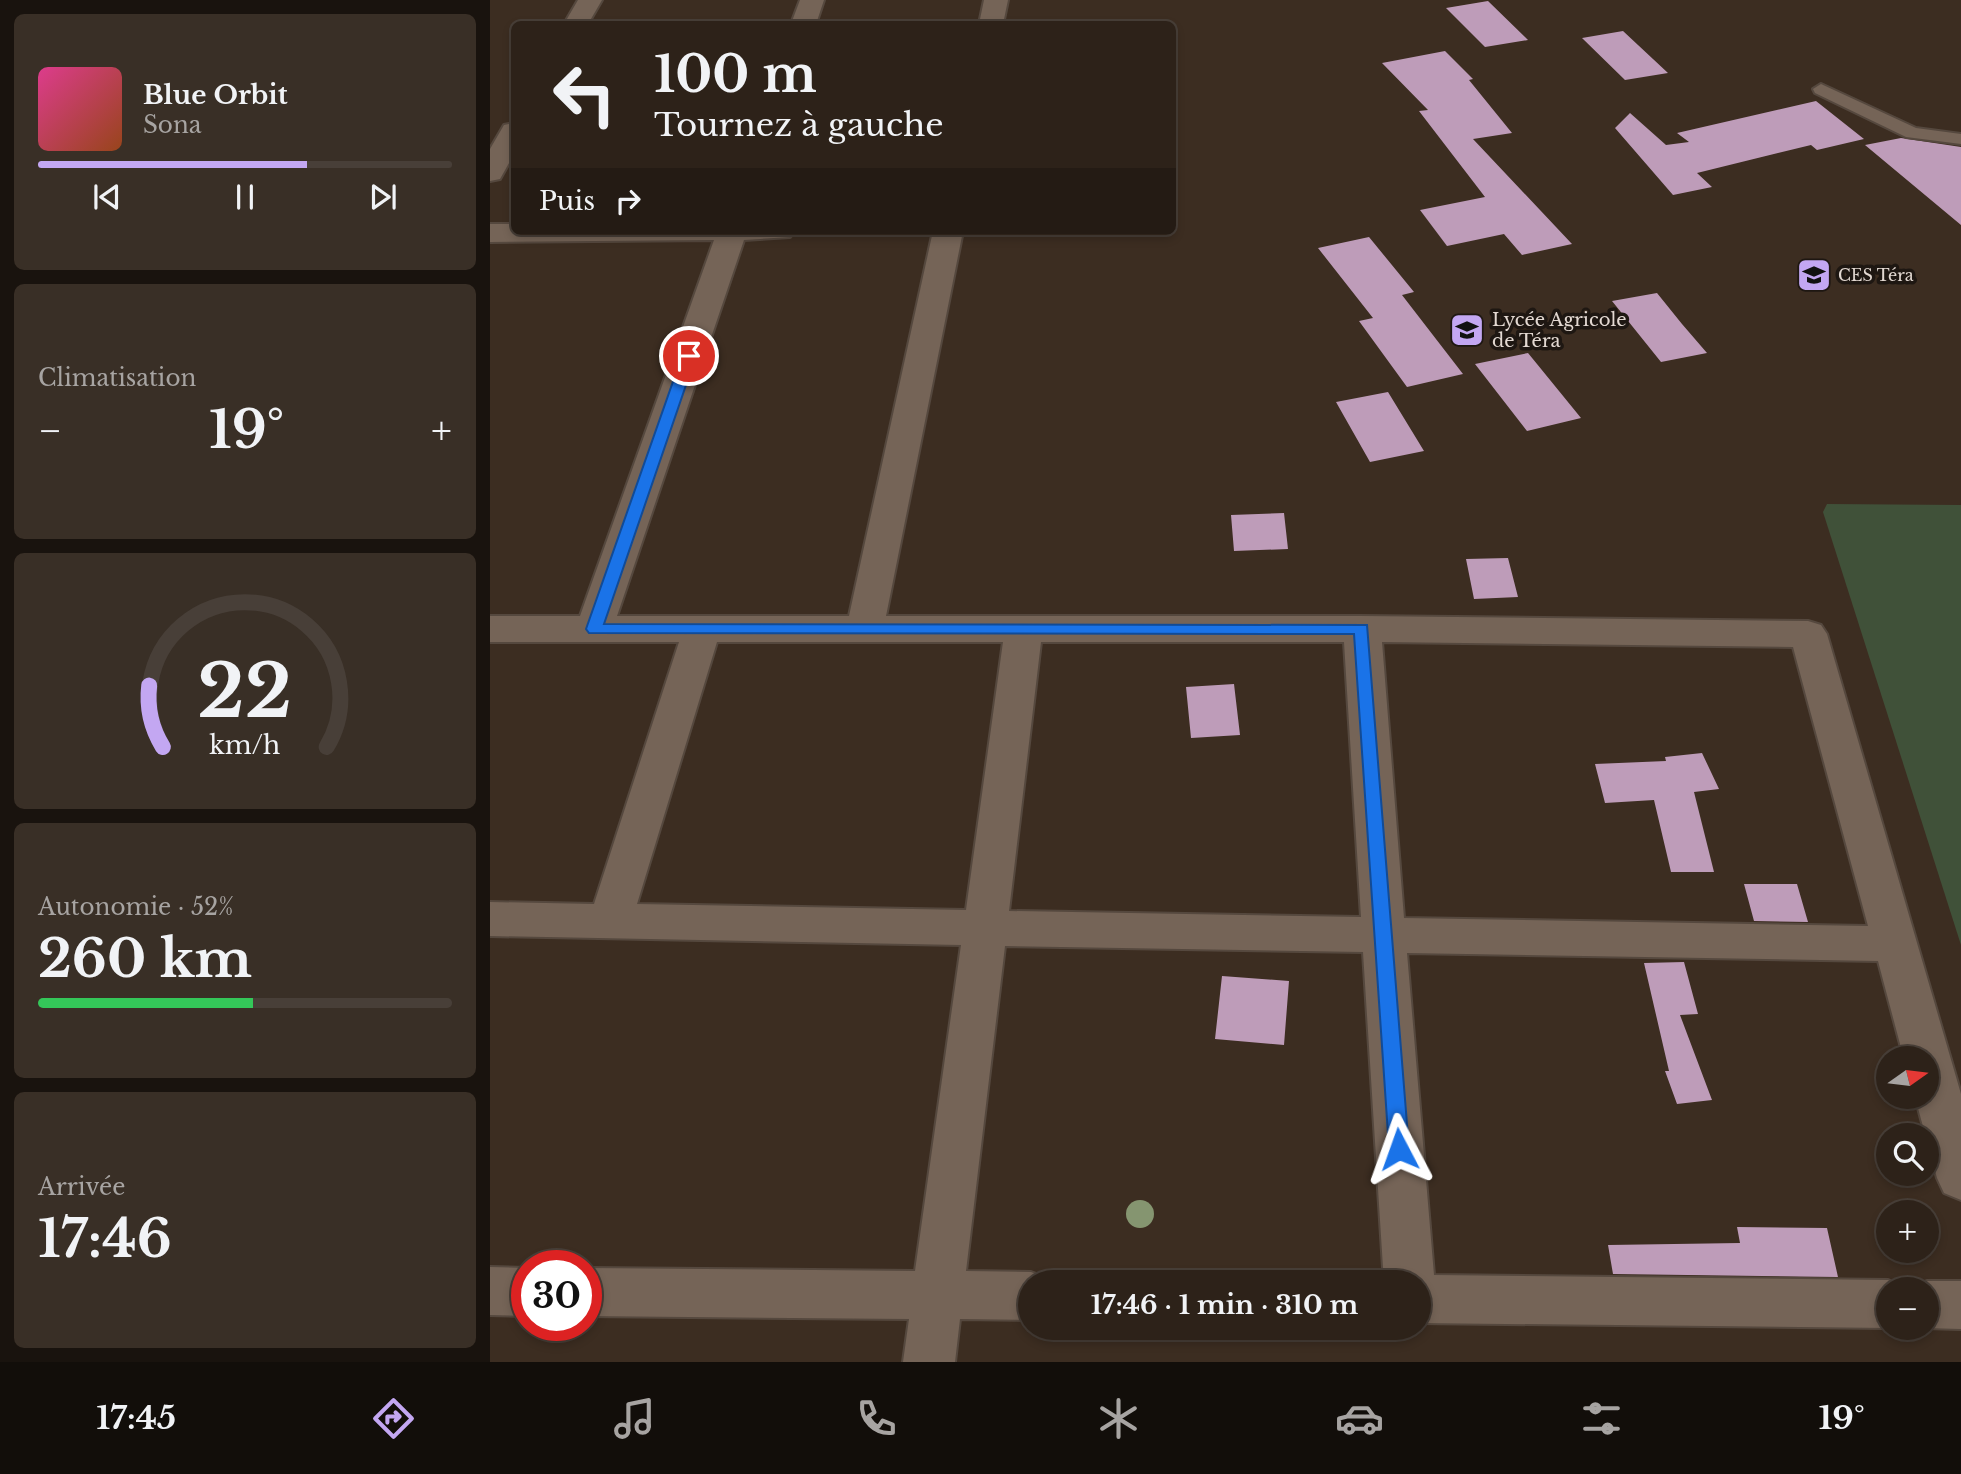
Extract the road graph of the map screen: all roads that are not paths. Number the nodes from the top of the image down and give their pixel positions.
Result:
1 (590, 0) edge
2 (812, 0) edge
3 (996, 0) edge
4 (578, 21) edge
5 (805, 21) edge
6 (992, 21) edge
7 (1821, 89) dead end
8 (490, 116) edge
9 (511, 116) edge
10 (511, 136) edge
11 (1961, 139) edge
12 (490, 173) edge
13 (490, 233) edge
14 (511, 233) edge
15 (731, 235) edge
16 (947, 235) edge
17 (490, 629) edge
18 (594, 629) junction
19 (702, 629) junction
20 (865, 629) junction
21 (1024, 629) junction
22 (1362, 629) junction
23 (490, 919) edge
24 (610, 921) junction
25 (985, 928) junction
26 (1383, 935) junction
27 (1895, 944) junction
28 (1961, 1178) edge
29 (1408, 1270) edge
30 (490, 1291) edge
31 (511, 1292) edge
32 (602, 1292) edge
33 (938, 1295) junction
34 (1018, 1296) edge
35 (1431, 1299) edge
36 (1876, 1304) edge
37 (1939, 1305) edge
38 (1961, 1305) edge
39 (929, 1362) edge

1 - 4 street
2 - 5 street
3 - 6 street
7 - 11 lane
8 - 9 street
10 - 12 street
13 - 14 street
15 - 18 street
16 - 20 street
17 - 18 street
18 - 19 street
19 - 20 street
19 - 24 street
20 - 21 street
21 - 22 street
21 - 25 street
22 - 26 street
22 - 27 street
23 - 24 street
24 - 25 street
25 - 26 street
25 - 33 street
26 - 27 street
26 - 29 street
27 - 28 street
30 - 31 street
32 - 33 street
33 - 34 street
33 - 39 street
35 - 36 street
37 - 38 street

